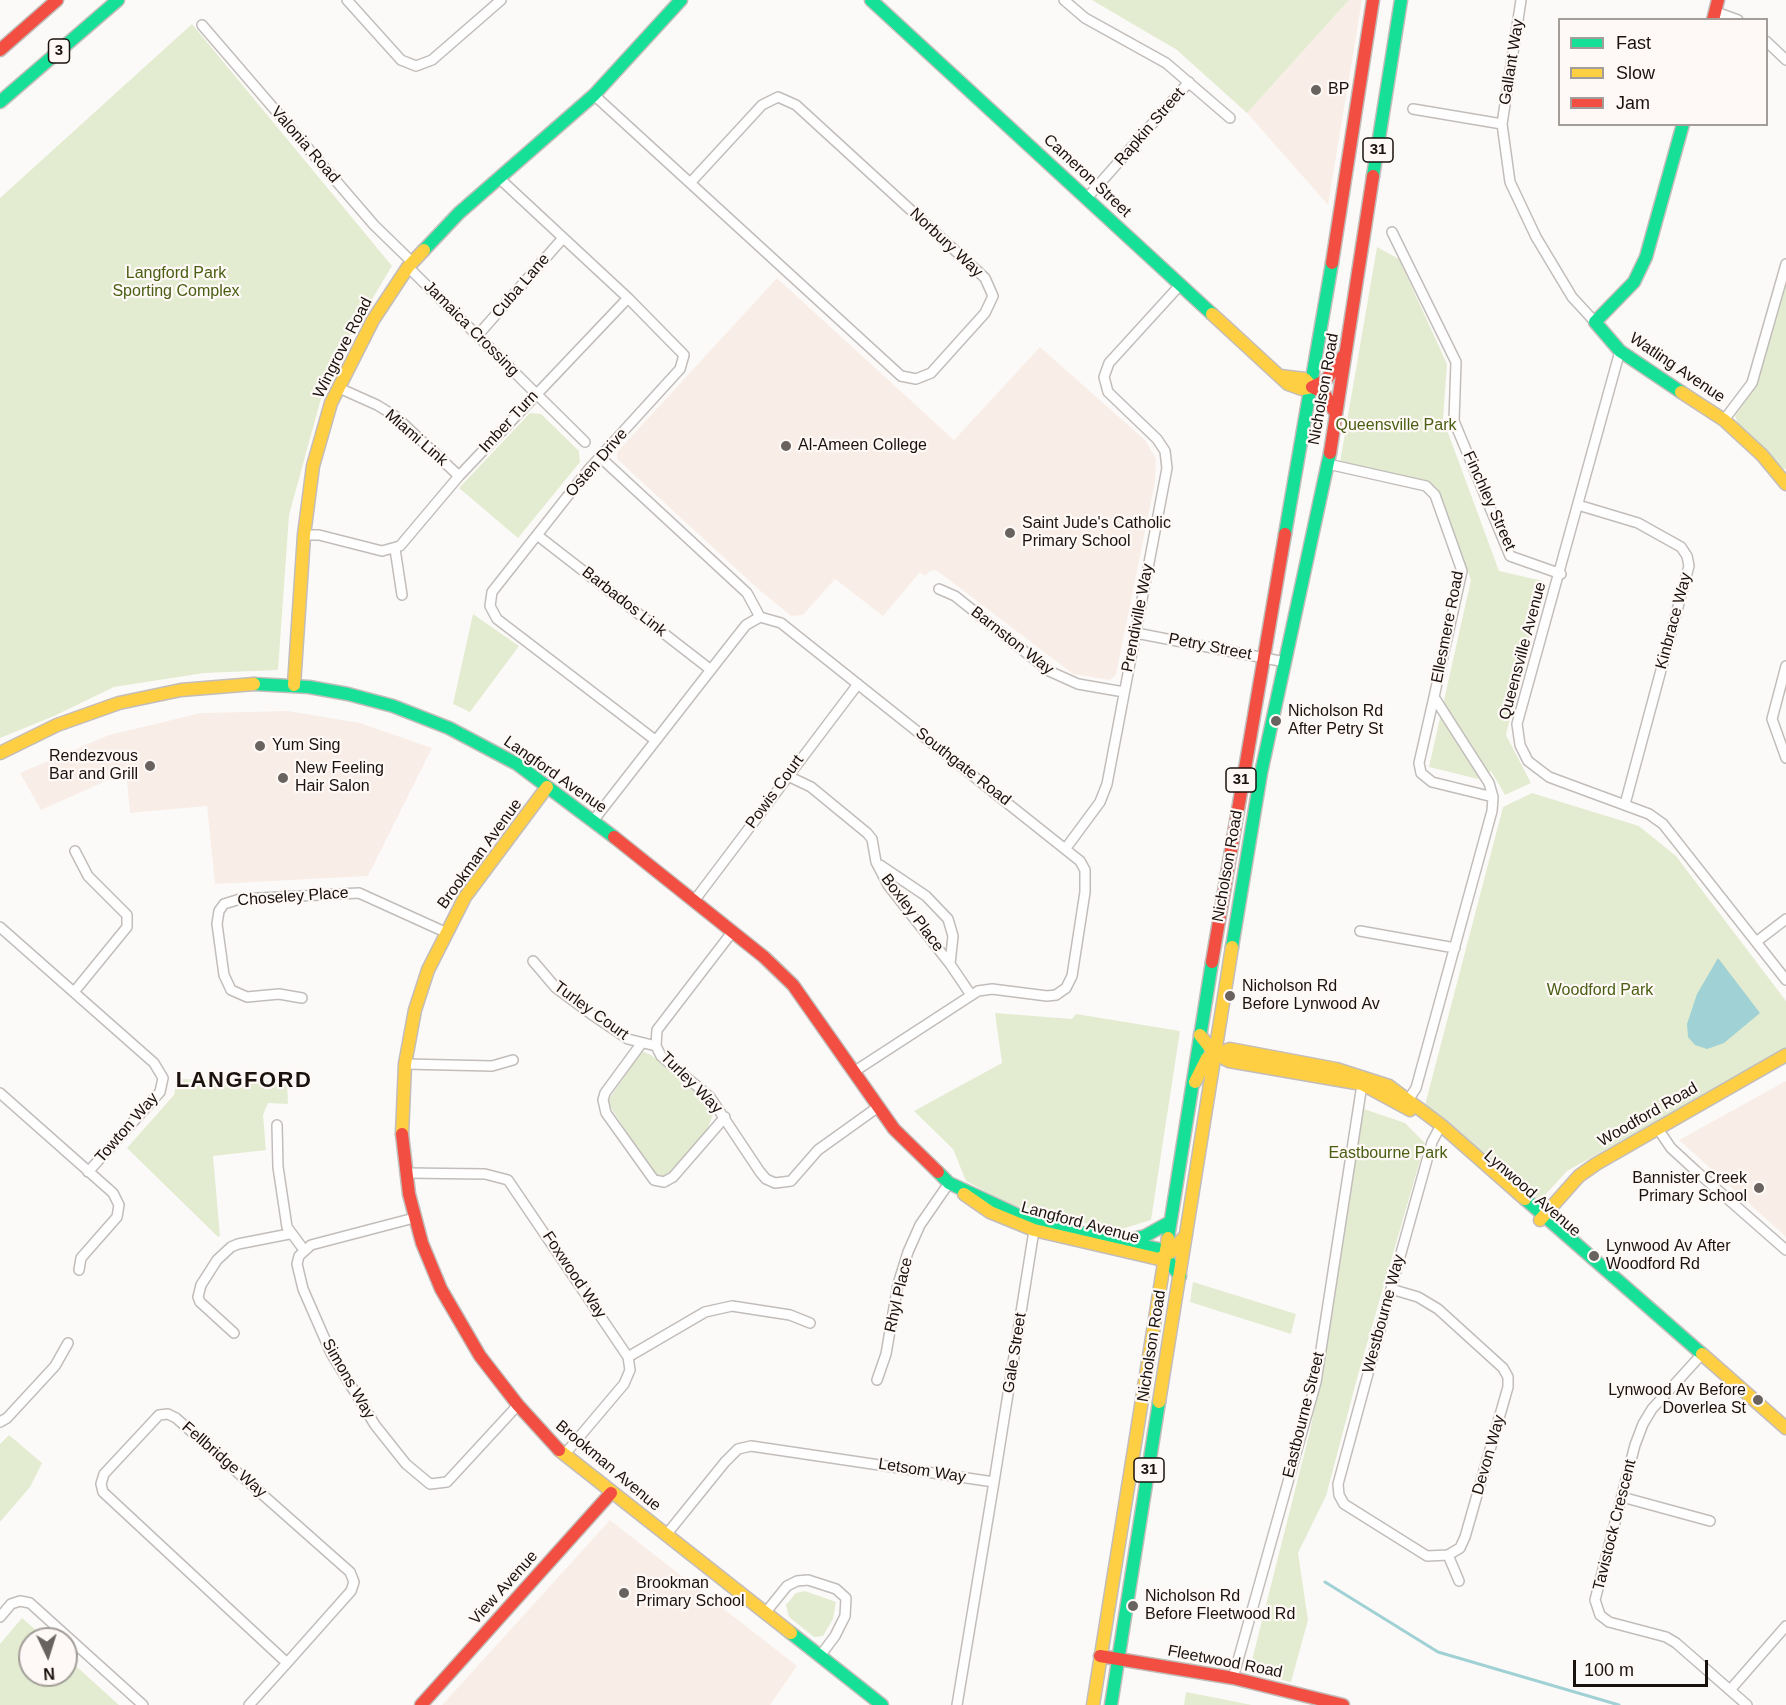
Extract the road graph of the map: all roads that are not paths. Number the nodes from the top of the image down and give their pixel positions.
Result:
1 (57, 0) edge
2 (118, 0) edge
3 (347, 0) edge
4 (501, 0) edge
5 (681, 0) edge
6 (871, 0) edge
7 (1064, 0) edge
8 (1374, 0) edge
9 (1401, 0) edge
10 (1521, 0) edge
11 (1716, 10) edge
12 (1734, 18) edge
13 (202, 25) dead end
14 (1768, 42) edge
15 (0, 50) edge
16 (1786, 60) edge
17 (1189, 82) junction
18 (594, 95) junction
19 (0, 102) edge
20 (1413, 110) dead end
21 (1230, 118) dead end
22 (1502, 124) junction
23 (1682, 126) edge
24 (500, 179) junction
25 (691, 182) junction
26 (1087, 198) junction
27 (1392, 232) dead end
28 (563, 238) junction
29 (410, 265) junction
30 (1786, 265) edge
31 (1181, 284) junction
32 (628, 298) junction
33 (1595, 322) junction
34 (478, 334) junction
35 (1348, 348) junction
36 (1620, 351) junction
37 (1312, 387) junction
38 (339, 388) junction
39 (535, 394) junction
40 (1336, 414) junction
41 (1724, 420) junction
42 (585, 442) dead end
43 (600, 457) junction
44 (1328, 464) junction
45 (459, 476) junction
46 (1785, 481) edge
47 (1578, 505) junction
48 (537, 535) junction
49 (304, 536) junction
50 (395, 549) junction
51 (1561, 574) junction
52 (939, 589) dead end
53 (402, 595) dead end
54 (759, 617) junction
55 (1136, 633) junction
56 (1263, 657) junction
57 (1285, 662) junction
58 (1786, 666) edge
59 (711, 669) junction
60 (858, 684) junction
61 (294, 685) junction
62 (1124, 692) junction
63 (1434, 697) junction
64 (655, 740) junction
65 (0, 752) edge
66 (1786, 758) edge
67 (788, 776) junction
68 (547, 787) junction
69 (1493, 797) junction
70 (1624, 804) junction
71 (593, 821) junction
72 (1066, 848) junction
73 (75, 851) dead end
74 (876, 862) junction
75 (694, 901) junction
76 (1786, 919) edge
77 (0, 928) edge
78 (733, 931) junction
79 (1360, 931) dead end
80 (445, 932) junction
81 (1756, 942) junction
82 (1455, 948) junction
83 (533, 961) dead end
84 (950, 964) junction
85 (1786, 980) edge
86 (74, 992) junction
87 (971, 994) junction
88 (302, 998) dead end
89 (1200, 1035) junction
90 (640, 1044) junction
91 (656, 1046) junction
92 (1215, 1054) junction
93 (1786, 1055) edge
94 (513, 1060) dead end
95 (405, 1064) junction
96 (855, 1071) junction
97 (1363, 1080) junction
98 (1191, 1090) junction
99 (0, 1094) edge
100 (1407, 1102) junction
101 (878, 1107) junction
102 (725, 1117) junction
103 (277, 1125) dead end
104 (1439, 1128) junction
105 (1658, 1129) junction
106 (88, 1172) junction
107 (405, 1173) junction
108 (955, 1186) junction
109 (414, 1218) junction
110 (1541, 1218) junction
111 (1170, 1222) junction
112 (1034, 1226) junction
113 (289, 1234) junction
114 (1186, 1235) junction
115 (1120, 1242) junction
116 (304, 1250) junction
117 (1786, 1250) edge
118 (1165, 1255) junction
119 (79, 1270) dead end
120 (1180, 1276) junction
121 (1391, 1289) junction
122 (810, 1323) dead end
123 (234, 1333) dead end
124 (68, 1343) dead end
125 (1699, 1357) junction
126 (628, 1358) junction
127 (877, 1380) dead end
128 (518, 1405) junction
129 (0, 1422) edge
130 (1786, 1428) edge
131 (1786, 1438) edge
132 (564, 1455) junction
133 (994, 1482) junction
134 (611, 1493) junction
135 (1622, 1497) junction
136 (1710, 1521) dead end
137 (666, 1535) junction
138 (1448, 1555) junction
139 (1459, 1581) dead end
140 (766, 1612) junction
141 (0, 1617) edge
142 (1786, 1626) edge
143 (820, 1656) junction
144 (1100, 1656) junction
145 (1118, 1659) junction
146 (287, 1663) junction
147 (1233, 1678) junction
148 (1730, 1690) junction
149 (1337, 1704) edge
150 (143, 1705) edge
151 (249, 1705) edge
152 (421, 1705) edge
153 (882, 1705) edge
154 (957, 1705) edge
155 (1093, 1705) edge
156 (1111, 1705) edge
157 (1747, 1705) edge

1 - 15 main road, 3
2 - 19 main road, 3
3 - 4 street
5 - 18 main road, Wingrove Road
6 - 26 main road, Cameron Street
7 - 17 street
8 - 37 main road, Nicholson Road / 31
9 - 35 main road, Nicholson Road / 31
10 - 22 street, Gallant Way
11 - 12 street
13 - 29 street, Valonia Road
14 - 16 street
17 - 21 street
17 - 26 street, Rapkin Street
18 - 24 main road, Wingrove Road
18 - 25 street, Norbury Way
20 - 22 street
22 - 33 street, Watling Avenue
23 - 33 main road
24 - 28 street, Osten Drive
24 - 29 main road, Wingrove Road
25 - 25 street, Norbury Way
26 - 31 main road, Cameron Street
27 - 51 street, Finchley Street
28 - 32 street, Osten Drive
28 - 34 street, Cuba Lane
29 - 34 street, Jamaica Crossing
29 - 38 main road, Wingrove Road
30 - 41 street
31 - 37 main road, Cameron Street
31 - 55 street, Prendiville Way
32 - 39 street, Imber Turn
32 - 43 street, Osten Drive
33 - 36 main road, Watling Avenue
34 - 39 street, Jamaica Crossing
35 - 37 main road
35 - 40 main road, Nicholson Road / 31
36 - 41 main road, Watling Avenue
36 - 47 street, Queensville Avenue
37 - 40 main road
37 - 56 main road, Nicholson Road / 31
38 - 45 street, Miami Link
38 - 49 main road, Wingrove Road
39 - 42 street, Jamaica Crossing
39 - 45 street, Imber Turn
40 - 44 main road, Nicholson Road / 31
41 - 46 main road, Watling Avenue
43 - 48 street, Osten Drive
43 - 54 street
44 - 57 main road, Nicholson Road / 31
44 - 63 street, Ellesmere Road
45 - 50 street, Imber Turn
47 - 51 street, Queensville Avenue
47 - 70 street, Kinbrace Way
48 - 59 street, Barbados Link
48 - 64 street, Osten Drive
49 - 50 street
49 - 61 main road, Wingrove Road
50 - 53 street
51 - 70 street, Queensville Avenue
52 - 62 street, Barnston Way
54 - 59 street
54 - 60 street, Southgate Road
55 - 56 street, Petry Street
55 - 62 street, Prendiville Way
56 - 57 street, Petry Street
56 - 89 main road, Nicholson Road / 31
57 - 92 main road, Nicholson Road / 31
58 - 66 street
59 - 64 street
60 - 67 street, Powis Court
60 - 72 street, Southgate Road
61 - 65 main road, Langford Avenue
61 - 68 main road, Langford Avenue
62 - 72 street, Prendiville Way
63 - 69 street, Ellesmere Road
63 - 69 street, Ellesmere Road
64 - 71 street
67 - 74 street, Boxley Place
67 - 75 street, Powis Court
68 - 71 main road, Langford Avenue
68 - 80 main road, Brookman Avenue
69 - 82 street
70 - 81 street, Queensville Avenue
71 - 75 main road, Langford Avenue
72 - 87 street, Southgate Road
73 - 86 street
74 - 84 street, Boxley Place
74 - 84 street, Boxley Place
75 - 78 main road, Langford Avenue
76 - 81 street
77 - 86 street, Towton Way
78 - 91 street, Turley Way
78 - 96 main road, Langford Avenue
79 - 82 street
80 - 88 street, Choseley Place
80 - 95 main road, Brookman Avenue
81 - 85 street, Queensville Avenue
82 - 100 street
83 - 90 street, Turley Court
84 - 87 street, Boxley Place
86 - 106 street, Towton Way
87 - 96 street
89 - 92 main road
89 - 98 main road, Nicholson Road / 31
90 - 91 street, Turley Court
90 - 102 street
91 - 102 street, Turley Way
92 - 97 main road, Lynwood Avenue
92 - 98 main road
92 - 114 main road, Nicholson Road / 31
93 - 105 main road, Woodford Road
94 - 95 street
95 - 107 main road, Brookman Avenue
96 - 101 main road, Langford Avenue
97 - 100 main road, Lynwood Avenue
97 - 147 street, Eastbourne Street
98 - 111 main road, Nicholson Road / 31
99 - 106 street, Towton Way
100 - 104 main road, Lynwood Avenue
101 - 102 street, Turley Way
101 - 108 main road, Langford Avenue
103 - 113 street
104 - 110 main road, Lynwood Avenue
104 - 121 street, Westbourne Way
105 - 110 main road, Woodford Road
105 - 117 street
106 - 119 street
107 - 109 main road, Brookman Avenue
107 - 126 street, Foxwood Way
108 - 112 main road, Langford Avenue
108 - 127 street, Rhyl Place
109 - 116 street
109 - 128 main road, Brookman Avenue
110 - 125 main road, Lynwood Avenue
111 - 115 main road
111 - 118 main road, Nicholson Road / 31
112 - 115 main road, Langford Avenue
112 - 118 main road, Langford Avenue
112 - 133 street, Gale Street
113 - 116 street
113 - 123 street
114 - 118 main road
114 - 120 main road, Nicholson Road / 31
115 - 118 main road, Langford Avenue
116 - 128 street, Simons Way
118 - 120 main road
118 - 144 main road, Nicholson Road / 31
120 - 145 main road, Nicholson Road / 31
121 - 138 street, Devon Way
121 - 138 street, Westbourne Way
122 - 126 street
124 - 129 street
125 - 130 main road, Lynwood Avenue
125 - 131 main road, Lynwood Avenue
125 - 135 street, Tavistock Crescent
126 - 132 street
128 - 132 main road, Brookman Avenue
132 - 134 main road, Brookman Avenue
133 - 137 street, Letsom Way
133 - 154 street
134 - 137 main road, Brookman Avenue
134 - 152 main road, View Avenue
135 - 136 street
135 - 148 street, Tavistock Crescent
137 - 140 main road, Brookman Avenue
138 - 139 street
140 - 143 main road, Brookman Avenue
140 - 143 street
141 - 150 street
142 - 148 street
143 - 153 main road, Brookman Avenue
144 - 145 main road, Fleetwood Road
144 - 155 main road, Nicholson Road / 31
145 - 147 main road, Fleetwood Road
145 - 156 main road, Nicholson Road / 31
146 - 146 street, Fellbridge Way
146 - 151 street
147 - 149 main road, Fleetwood Road
148 - 157 street, Tavistock Crescent

